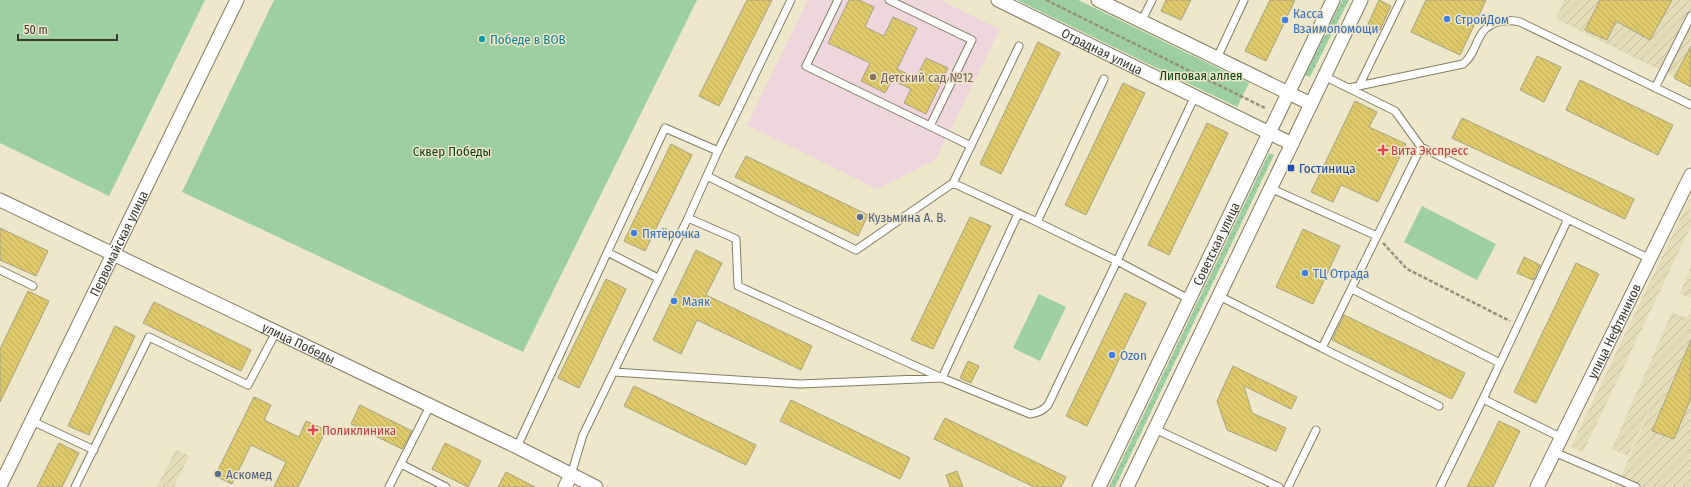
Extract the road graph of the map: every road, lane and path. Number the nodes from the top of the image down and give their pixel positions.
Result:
1 (237, 0) edge
2 (791, 0) edge
3 (838, 0) edge
4 (889, 0) edge
5 (998, 0) edge
6 (1046, 0) edge
7 (1098, 0) edge
8 (1152, 0) edge
9 (1244, 0) edge
10 (1333, 0) edge
11 (1361, 0) edge
12 (1401, 0) edge
13 (1691, 16) edge
14 (1141, 22) junction
15 (1019, 46) dead end
16 (1217, 58) junction
17 (1324, 76) junction
18 (1104, 78) dead end
19 (1359, 86) junction
20 (1349, 88) junction
21 (1655, 88) junction
22 (1288, 93) junction
23 (1196, 96) junction
24 (1311, 104) junction
25 (1691, 105) edge
26 (1265, 108) dead end
27 (930, 126) junction
28 (1269, 132) junction
29 (1292, 144) junction
30 (971, 146) junction
31 (1421, 147) junction
32 (718, 151) junction
33 (1691, 175) edge
34 (706, 176) junction
35 (953, 183) junction
36 (1270, 188) junction
37 (0, 200) edge
38 (1018, 214) junction
39 (688, 218) junction
40 (1568, 219) junction
41 (1037, 222) junction
42 (1378, 236) junction
43 (609, 253) junction
44 (113, 254) junction
45 (1650, 259) junction
46 (1118, 262) junction
47 (0, 270) edge
48 (658, 278) junction
49 (33, 286) dead end
50 (1352, 289) junction
51 (1219, 296) junction
52 (1189, 299) junction
53 (1518, 326) junction
54 (276, 332) junction
55 (1322, 348) junction
56 (1500, 363) junction
57 (614, 372) junction
58 (942, 378) junction
59 (1483, 399) junction
60 (430, 406) junction
61 (1439, 406) dead end
62 (32, 421) junction
63 (1155, 429) junction
64 (1316, 430) dead end
65 (1562, 438) junction
66 (517, 448) junction
67 (94, 450) junction
68 (1554, 452) junction
69 (400, 464) junction
70 (571, 475) junction
71 (2, 478) edge
72 (75, 487) edge
73 (388, 487) edge
74 (446, 487) edge
75 (565, 487) edge
76 (596, 487) edge
77 (1099, 487) edge
78 (1127, 487) edge
79 (1279, 487) edge
80 (1288, 487) edge
81 (1440, 487) edge
82 (1537, 487) edge
83 (1636, 487) edge

1 - 44 street, Первомайская улица
2 - 32 lane
3 - 27 lane
4 - 27 lane
5 - 23 street, Отрадная улица
6 - 26 path
7 - 14 street
8 - 14 lane
9 - 16 lane
10 - 22 street, Советская улица
11 - 17 street, Советская улица
12 - 19 lane
13 - 21 lane
14 - 16 street
15 - 30 lane
16 - 22 street
17 - 20 lane
17 - 24 street, Советская улица
18 - 41 lane
19 - 20 lane
19 - 21 lane
20 - 31 lane
21 - 25 lane
22 - 24 street
22 - 28 street, Советская улица
23 - 28 street, Отрадная улица
23 - 46 lane
24 - 29 street, Советская улица
27 - 30 lane
28 - 29 street, Отрадная улица
28 - 52 street, Советская улица
29 - 36 street, Советская улица
30 - 35 lane
31 - 40 lane
31 - 42 lane
32 - 34 lane
32 - 43 lane
33 - 45 street, улица Нефтяников
34 - 35 lane
34 - 39 lane
35 - 38 lane
36 - 42 lane
36 - 51 street, Советская улица
37 - 44 street, улица Победы
38 - 41 lane
38 - 58 lane
39 - 48 lane
39 - 58 lane
40 - 45 lane
40 - 53 lane
41 - 46 lane
42 - 50 lane
42 - 53 path
43 - 48 lane
43 - 66 lane
44 - 54 street, улица Победы
44 - 62 street, Первомайская улица
45 - 65 street, улица Нефтяников
46 - 52 lane
46 - 58 lane
47 - 49 lane
48 - 57 lane
50 - 55 lane
50 - 56 lane
51 - 55 lane
51 - 63 street, Советская улица
52 - 77 street, Советская улица
53 - 56 lane
54 - 60 street, улица Победы
54 - 67 lane
55 - 61 lane
56 - 59 lane
57 - 58 lane
57 - 70 lane
59 - 65 lane
59 - 81 lane
60 - 66 street, улица Победы
60 - 69 lane
62 - 67 lane
62 - 71 street, Первомайская улица
63 - 78 street, Советская улица
63 - 79 lane
64 - 80 lane
65 - 68 street, улица Нефтяников
66 - 70 street, улица Победы
67 - 72 lane
68 - 82 street, улица Нефтяников
68 - 83 lane
69 - 73 lane
69 - 74 lane
70 - 75 street
70 - 76 street, улица Победы

